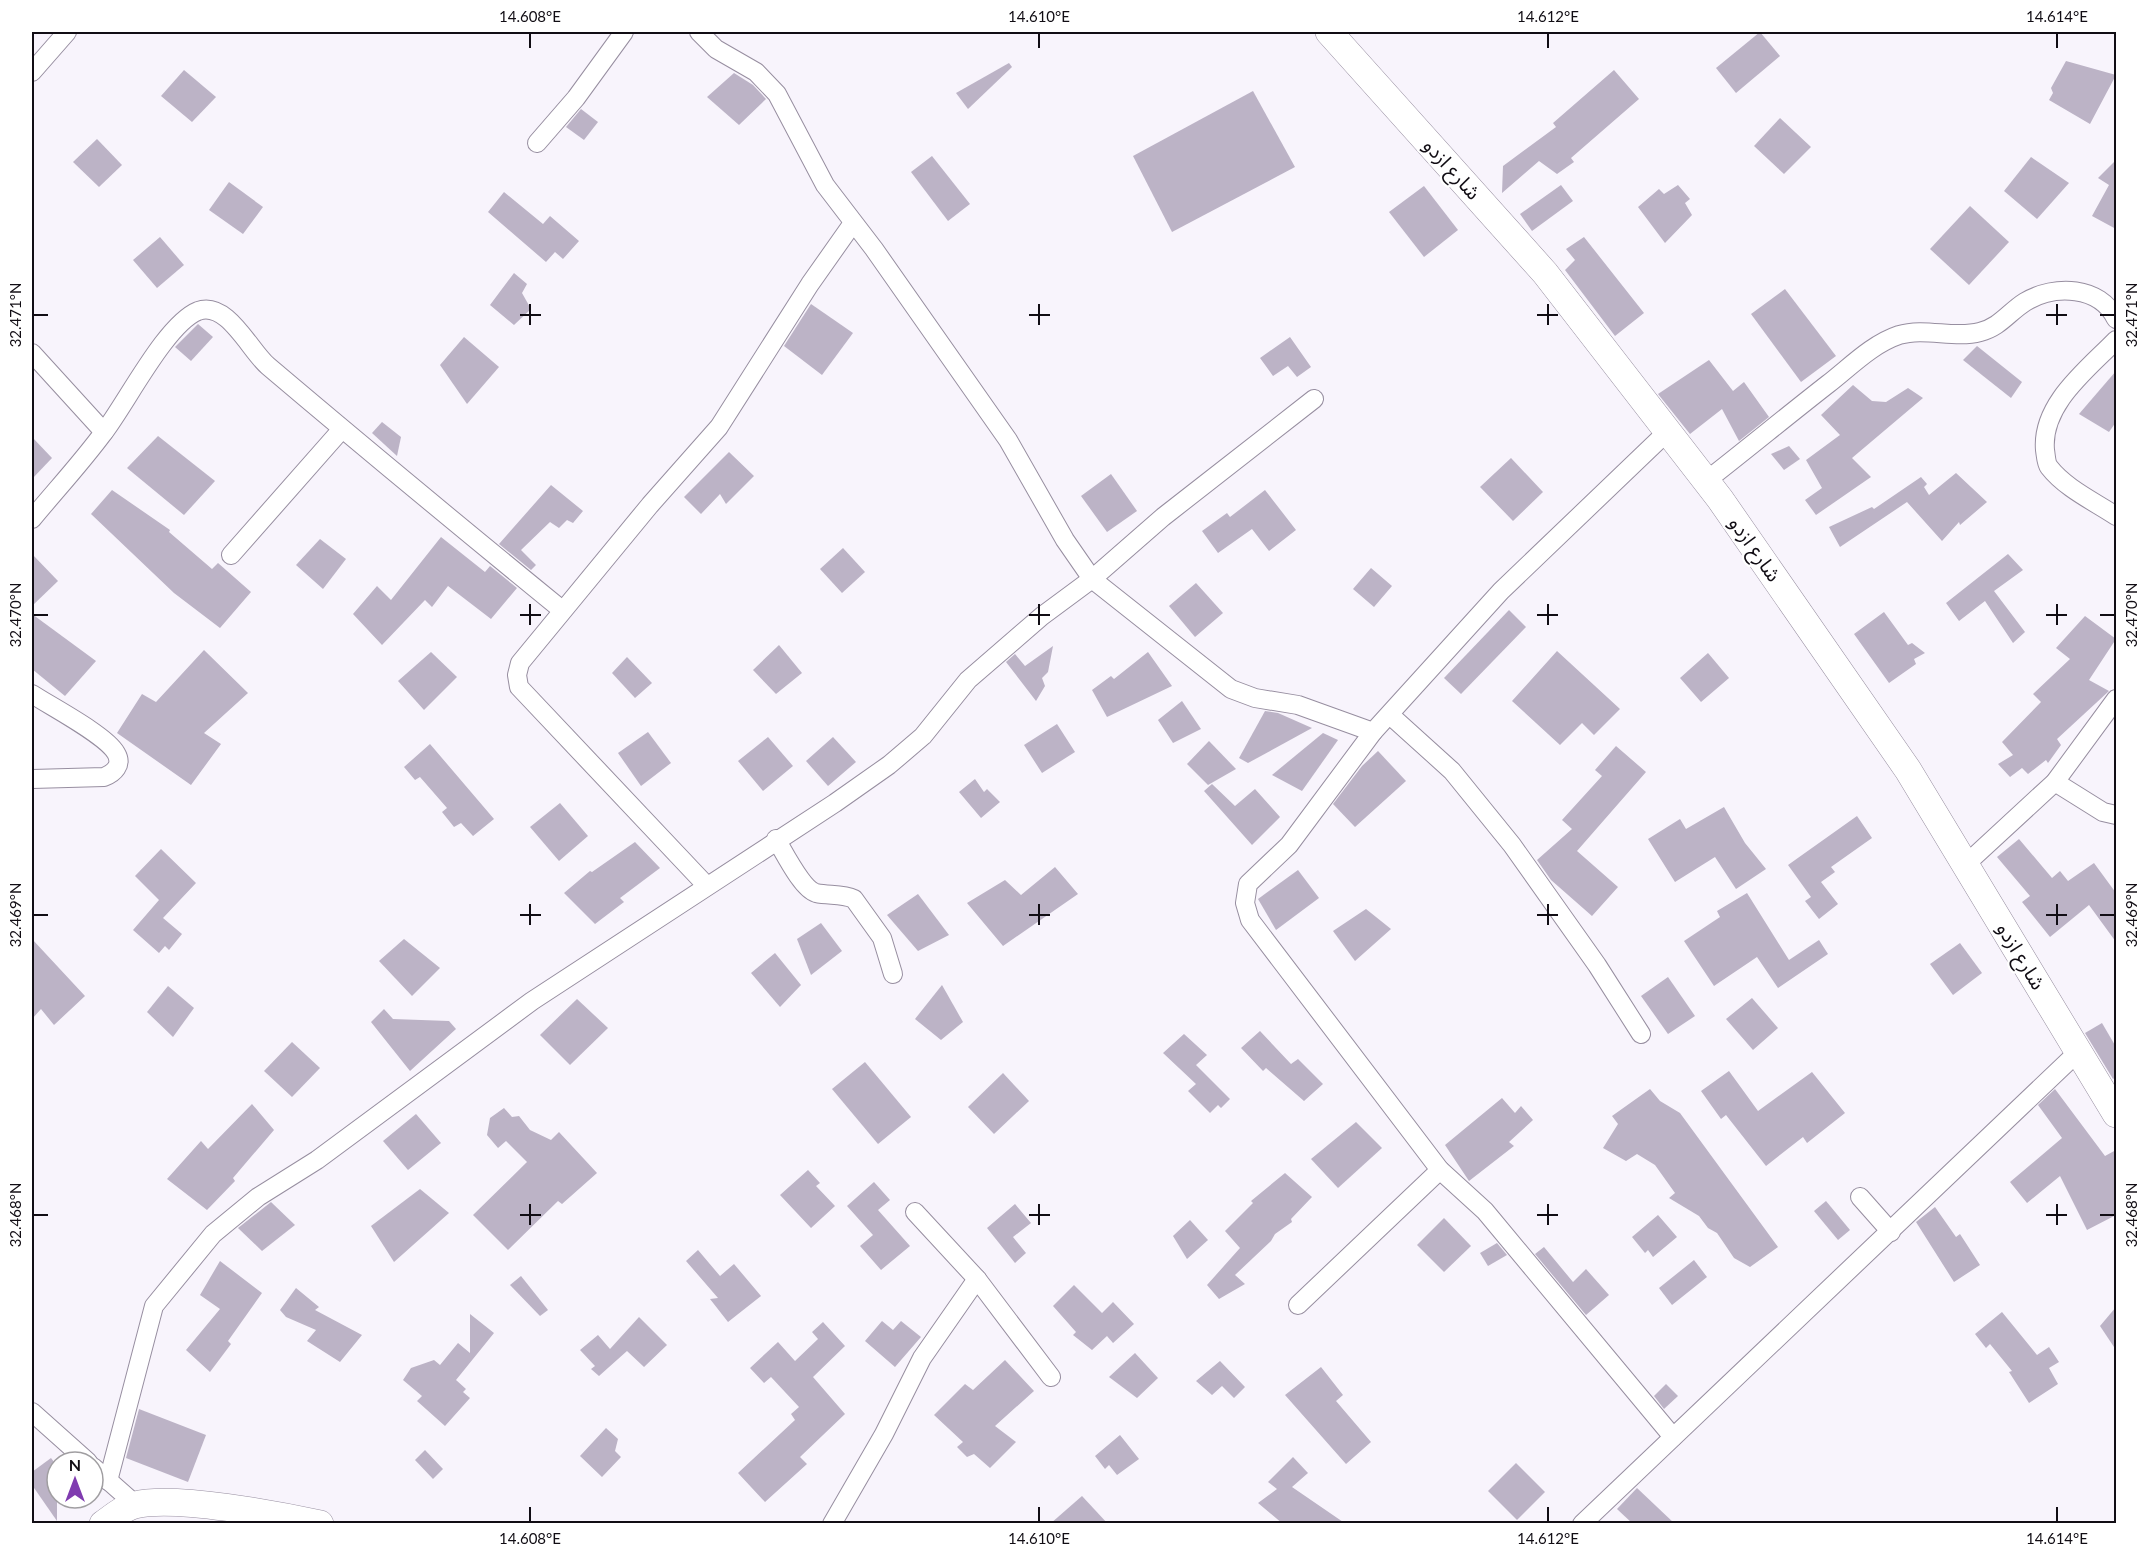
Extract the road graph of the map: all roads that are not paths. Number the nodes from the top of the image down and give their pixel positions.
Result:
1 (67, 32) edge
2 (624, 32) edge
3 (699, 32) edge
4 (1329, 32) edge
5 (32, 72) edge
6 (537, 143) dead end
7 (853, 223) junction
8 (2116, 319) edge
9 (2116, 340) edge
10 (32, 353) edge
11 (1314, 399) dead end
12 (342, 429) junction
13 (1668, 431) junction
14 (104, 432) junction
15 (1706, 481) junction
16 (2116, 516) edge
17 (32, 519) edge
18 (231, 555) dead end
19 (1092, 579) junction
20 (562, 610) junction
21 (32, 694) edge
22 (2116, 699) edge
23 (1390, 715) junction
24 (1373, 732) junction
25 (32, 779) edge
26 (2055, 782) junction
27 (2116, 815) edge
28 (776, 839) junction
29 (1965, 865) junction
30 (706, 885) junction
31 (893, 974) dead end
32 (1641, 1034) dead end
33 (2079, 1051) junction
34 (2116, 1114) edge
35 (1440, 1170) junction
36 (1860, 1197) dead end
37 (915, 1212) dead end
38 (1891, 1232) junction
39 (976, 1279) junction
40 (1298, 1305) dead end
41 (1051, 1377) dead end
42 (32, 1412) edge
43 (1672, 1437) junction
44 (75, 1450) edge
45 (105, 1478) edge
46 (108, 1481) junction
47 (136, 1505) junction
48 (281, 1520) edge
49 (103, 1524) edge
50 (320, 1524) edge
51 (832, 1524) edge
52 (1582, 1524) edge

1 - 5 street
2 - 6 street
3 - 7 street
4 - 13 street, شارع ازدو
7 - 19 street
7 - 20 street
8 - 15 street
9 - 16 street
10 - 14 street
11 - 19 street
12 - 14 street
12 - 18 street
12 - 20 street
13 - 15 street, شارع ازدو
13 - 23 street
14 - 17 street
15 - 29 street, شارع ازدو
19 - 24 street
19 - 28 street
20 - 30 street
21 - 25 street
22 - 26 street
23 - 24 street
23 - 32 street
24 - 35 street
26 - 27 street
26 - 29 street
28 - 30 street
28 - 31 street
29 - 33 street, شارع ازدو
30 - 46 street
33 - 34 street, شارع ازدو
33 - 38 street
35 - 40 street
35 - 43 street
36 - 38 street
37 - 39 street
38 - 43 street
39 - 41 street
39 - 51 street
42 - 44 street
43 - 52 street
45 - 46 street
46 - 47 street
47 - 48 street
47 - 49 street
48 - 50 street

